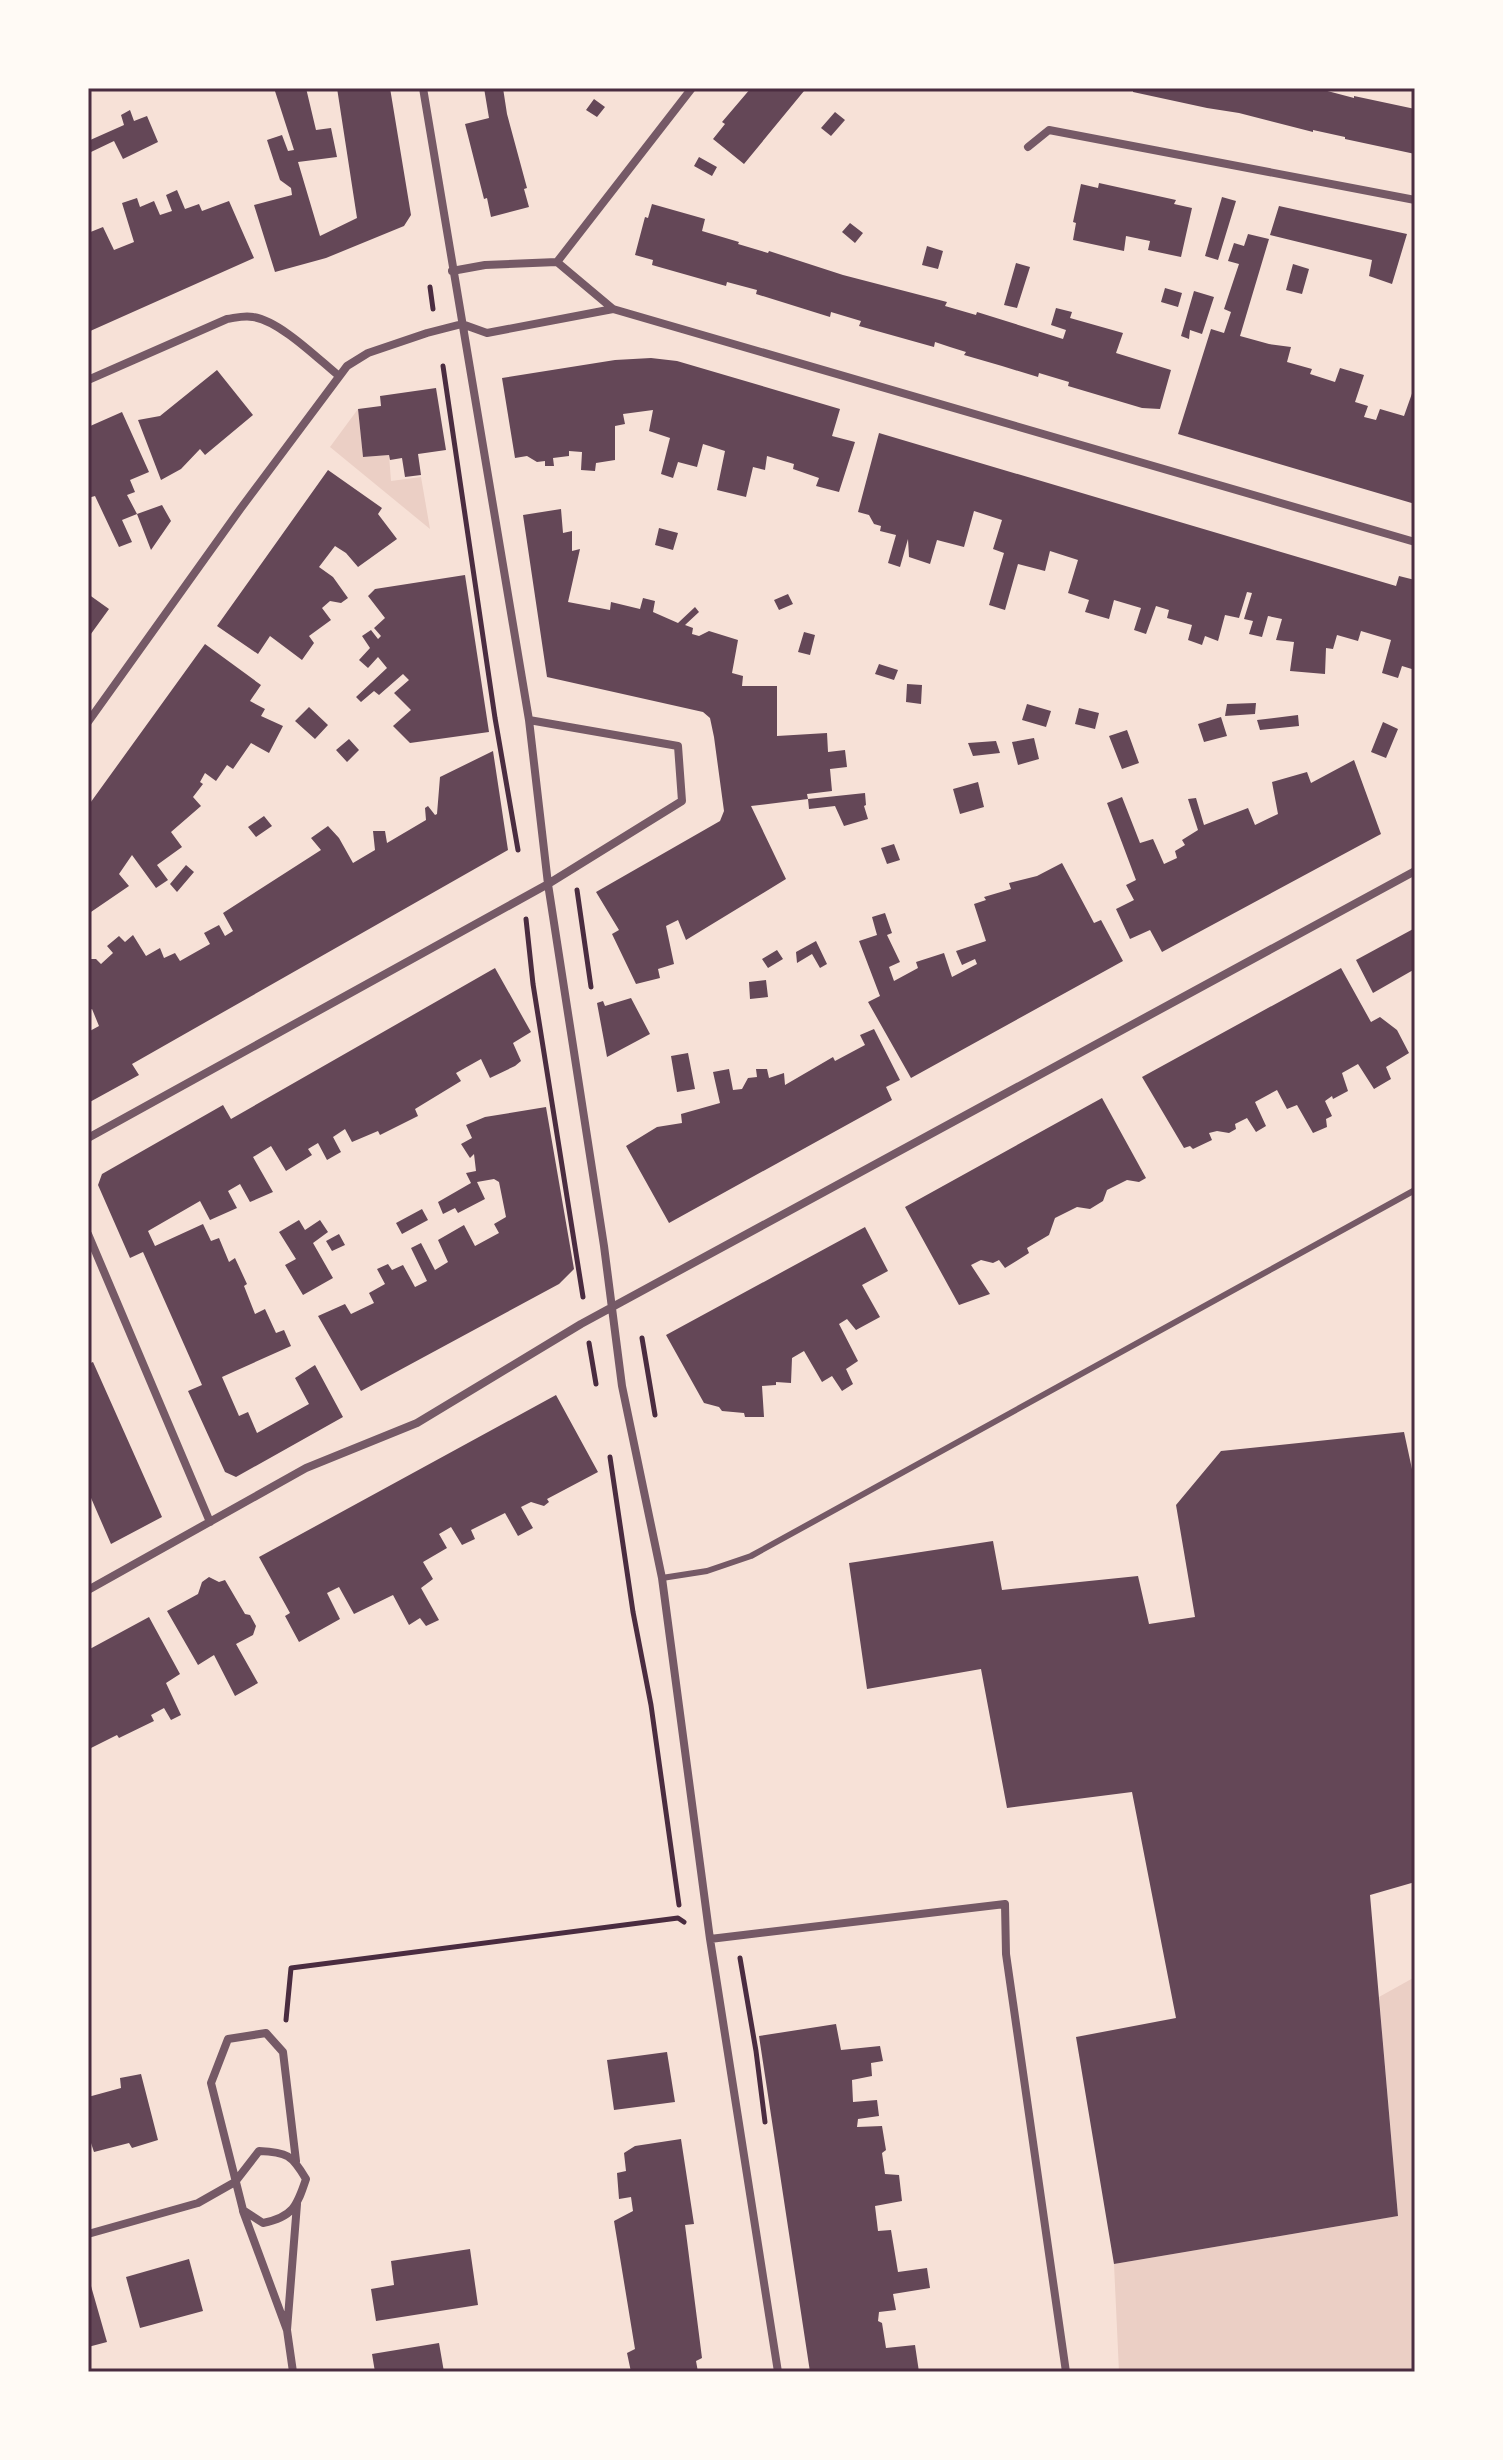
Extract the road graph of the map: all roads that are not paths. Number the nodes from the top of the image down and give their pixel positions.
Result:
1 (423, 88) edge
2 (692, 88) edge
3 (1028, 147) dead end
4 (1415, 200) edge
5 (557, 262) junction
6 (452, 271) junction
7 (613, 309) junction
8 (462, 324) junction
9 (339, 376) junction
10 (88, 380) edge
11 (1415, 542) edge
12 (529, 720) junction
13 (88, 722) edge
14 (1415, 871) edge
15 (548, 884) junction
16 (88, 1138) edge
17 (1415, 1190) edge
18 (88, 1234) edge
19 (613, 1307) junction
20 (210, 1522) junction
21 (662, 1578) junction
22 (88, 1590) edge
23 (710, 1939) junction
24 (296, 2161) junction
25 (235, 2182) junction
26 (297, 2204) junction
27 (243, 2210) junction
28 (88, 2234) edge
29 (287, 2330) junction
30 (293, 2372) edge
31 (778, 2372) edge
32 (1066, 2372) edge

1 - 6 street
2 - 5 street
3 - 4 street
5 - 6 street
5 - 7 street
6 - 8 street
7 - 8 street
7 - 11 street
8 - 9 street
8 - 12 street
9 - 10 street
9 - 13 street
12 - 15 street
12 - 15 street
14 - 19 street
15 - 16 street
15 - 19 street
17 - 21 lane
18 - 20 street
19 - 20 street
19 - 21 street
20 - 22 street
21 - 23 street
23 - 31 street
23 - 32 street
24 - 25 street
24 - 25 street
24 - 26 street
25 - 27 street
25 - 28 street
26 - 27 street
26 - 29 street
27 - 29 street
29 - 30 street

